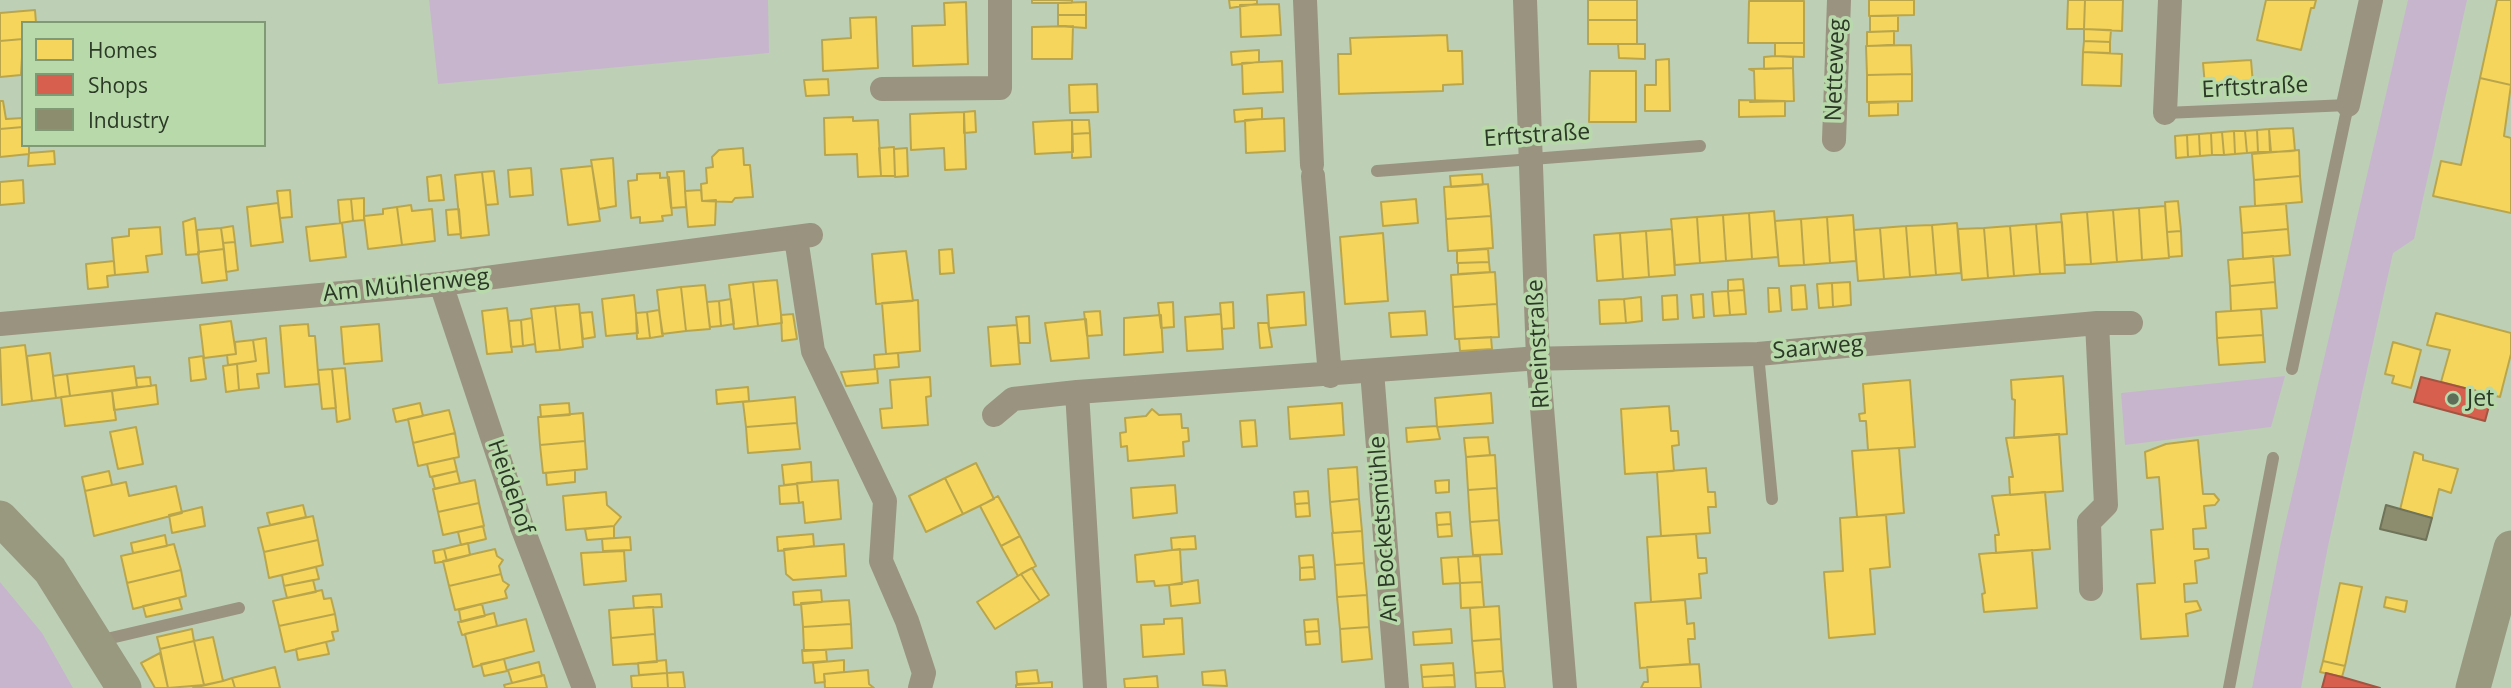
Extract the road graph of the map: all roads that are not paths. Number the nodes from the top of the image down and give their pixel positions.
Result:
1 (1000, 0) edge
2 (1305, 0) edge
3 (1525, 0) edge
4 (1839, 0) edge
5 (2171, 0) edge
6 (2371, 0) edge
7 (882, 89) dead end
8 (2348, 105) junction
9 (2165, 113) joint
10 (1834, 140) dead end
11 (1700, 146) dead end
12 (1529, 158) junction
13 (1377, 171) dead end
14 (441, 284) junction
15 (2097, 323) junction
16 (2131, 323) dead end
17 (0, 324) edge
18 (1758, 354) junction
19 (1538, 359) junction
20 (2292, 369) dead end
21 (1372, 371) junction
22 (1330, 376) junction
23 (1077, 392) junction
24 (993, 415) dead end
25 (2273, 458) dead end
26 (1772, 499) dead end
27 (0, 518) edge
28 (2511, 548) edge
29 (2091, 589) dead end
30 (239, 608) dead end
31 (98, 641) junction
32 (124, 688) edge
33 (584, 688) edge
34 (920, 688) edge
35 (1095, 688) edge
36 (1396, 688) edge
37 (1565, 688) edge
38 (2229, 688) edge
39 (2473, 688) edge

1 - 7 street
2 - 22 street
3 - 12 street, Rheinstraße
4 - 10 street, Netteweg
5 - 9 street
6 - 8 street
8 - 9 lane, Erftstraße
8 - 20 lane
11 - 12 lane, Erftstraße
12 - 13 lane, Erftstraße
12 - 19 street, Rheinstraße
14 - 17 street, Am Mühlenweg
14 - 33 street, Heidehof
14 - 34 street, Am Mühlenweg
15 - 16 street, Saarweg
15 - 18 street, Saarweg
15 - 29 street
18 - 19 street, Saarweg
18 - 26 lane
19 - 21 street
19 - 37 street, Rheinstraße
21 - 22 street
21 - 36 street, An Bocketsmühle
22 - 23 street
23 - 24 street
23 - 35 street
25 - 38 lane
27 - 31 main road
28 - 39 main road
30 - 31 lane
31 - 32 main road

